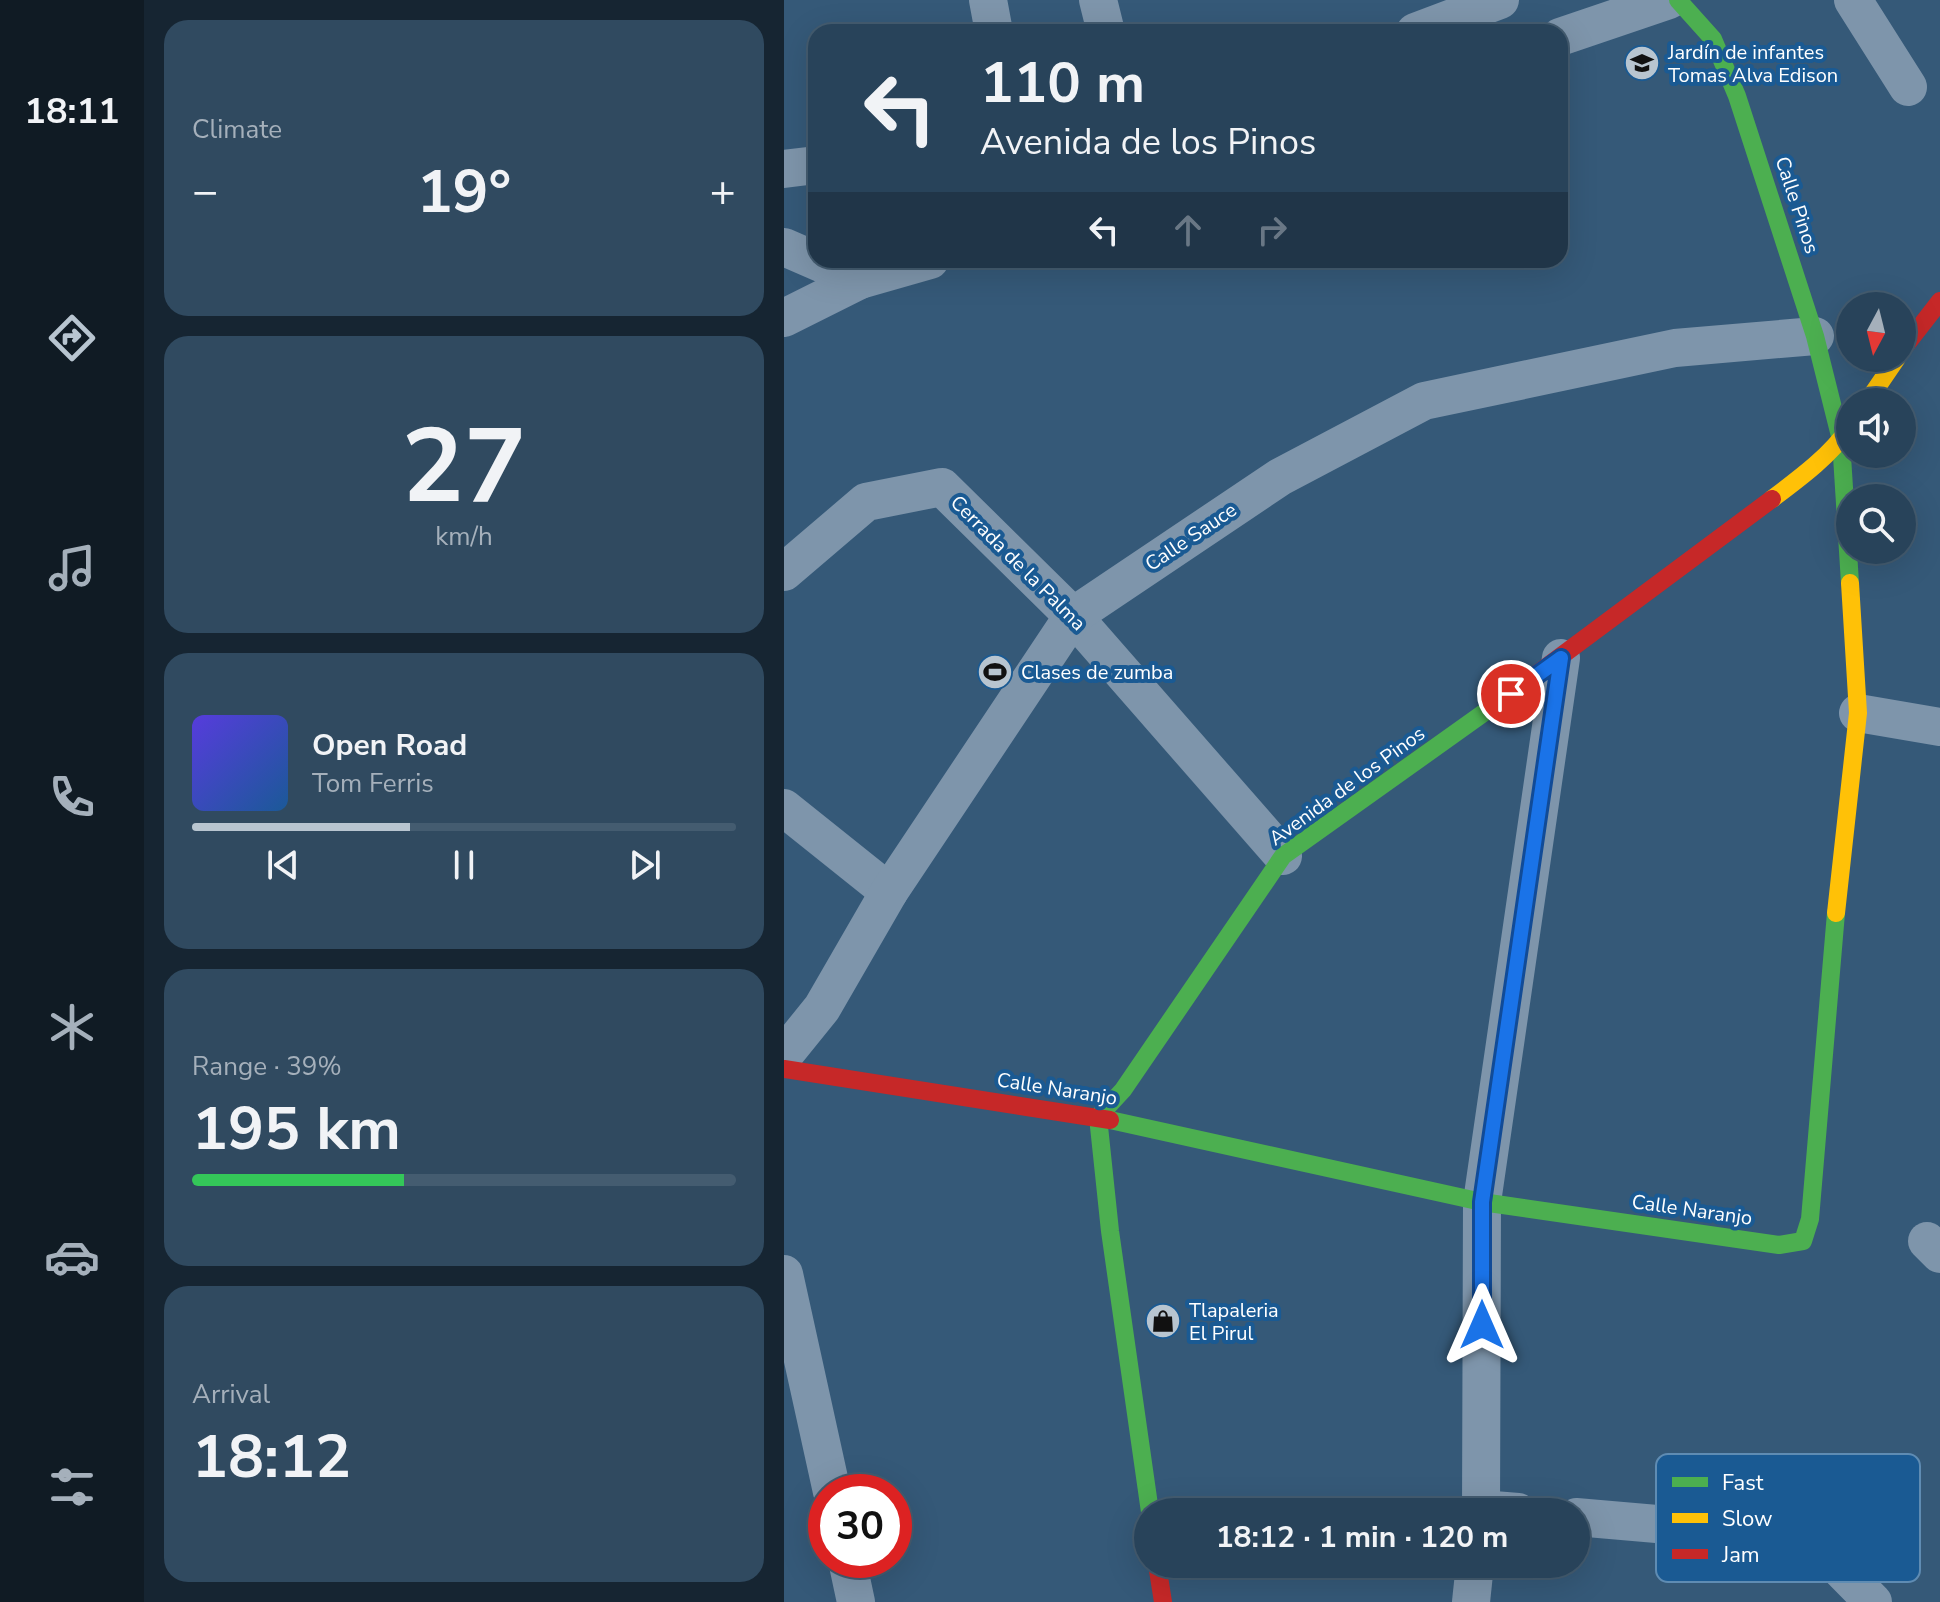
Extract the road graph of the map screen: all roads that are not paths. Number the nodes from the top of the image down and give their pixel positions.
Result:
1 (988, 0) edge
2 (1098, 0) edge
3 (1500, 0) edge
4 (1669, 0) edge
5 (1678, 0) edge
6 (1853, 0) edge
7 (992, 24) edge
8 (1104, 24) edge
9 (1436, 24) edge
10 (1568, 34) edge
11 (1908, 87) dead end
12 (808, 166) edge
13 (784, 169) edge
14 (784, 247) edge
15 (808, 257) edge
16 (832, 268) edge
17 (902, 268) edge
18 (860, 280) junction
19 (784, 318) edge
20 (1815, 336) junction
21 (1836, 405) edge
22 (1836, 443) edge
23 (1847, 468) edge
24 (784, 572) edge
25 (1073, 616) junction
26 (1561, 658) junction
27 (1858, 713) junction
28 (1940, 727) edge
29 (784, 808) edge
30 (1283, 856) junction
31 (889, 892) junction
32 (784, 1055) edge
33 (784, 1069) edge
34 (1098, 1117) junction
35 (1482, 1202) junction
36 (784, 1274) edge
37 (828, 1474) edge
38 (1148, 1498) edge
39 (1481, 1498) edge
40 (1590, 1518) edge
41 (1656, 1524) edge
42 (851, 1578) edge
43 (1159, 1578) edge
44 (1474, 1578) edge
45 (1853, 1582) edge
46 (856, 1602) edge
47 (1163, 1602) edge
48 (1471, 1602) edge
49 (1873, 1602) edge

1 - 7 street
2 - 8 street
3 - 9 street
4 - 10 street
5 - 20 street, Calle Pinos
6 - 11 street
12 - 13 street
14 - 15 street
16 - 18 street
17 - 18 street
18 - 19 street
20 - 21 street, Calle Pinos
20 - 25 street, Calle Sauce
22 - 26 street, Avenida de los Pinos
23 - 27 street, Calle Naranjo
24 - 25 street, Cerrada de la Palma
25 - 30 street, Cerrada de la Palma
25 - 31 street, Calle Sauce
26 - 30 street, Avenida de los Pinos
26 - 35 street
27 - 28 street
27 - 35 street, Calle Naranjo
29 - 31 street
30 - 34 street, Avenida de los Pinos
31 - 32 street, Calle Sauce
33 - 34 street, Calle Naranjo
34 - 35 street, Calle Naranjo
34 - 38 street
35 - 39 street
36 - 37 street
40 - 41 street
42 - 46 street
43 - 47 street
44 - 48 street
45 - 49 street

